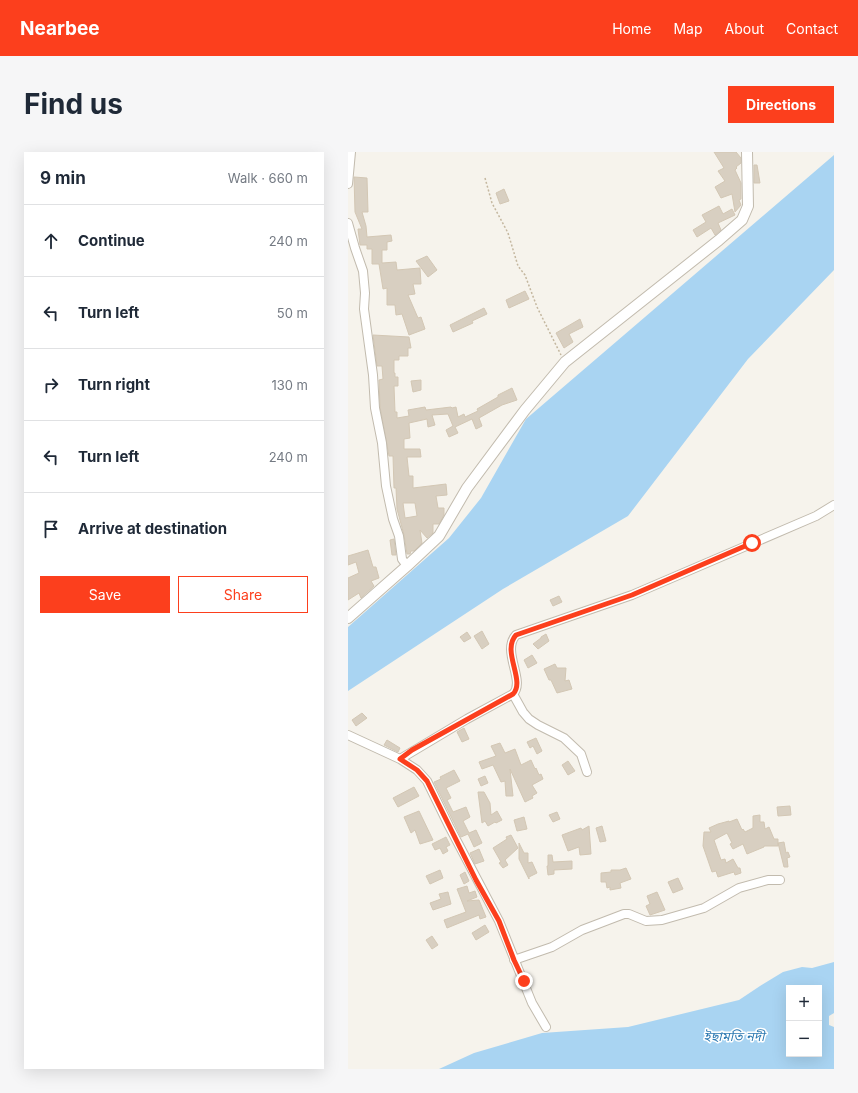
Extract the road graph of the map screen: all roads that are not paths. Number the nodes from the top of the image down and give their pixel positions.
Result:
1 (351, 152) edge
2 (747, 152) edge
3 (348, 184) edge
4 (348, 223) edge
5 (834, 505) edge
6 (407, 566) junction
7 (348, 618) edge
8 (513, 694) junction
9 (348, 735) edge
10 (400, 759) junction
11 (587, 772) dead end
12 (780, 880) dead end
13 (514, 960) junction
14 (546, 1027) dead end

1 - 3 street
2 - 6 street
4 - 6 street
5 - 8 street
6 - 7 street
8 - 10 street
8 - 11 street
9 - 10 street
10 - 13 street
12 - 13 street
13 - 14 street

